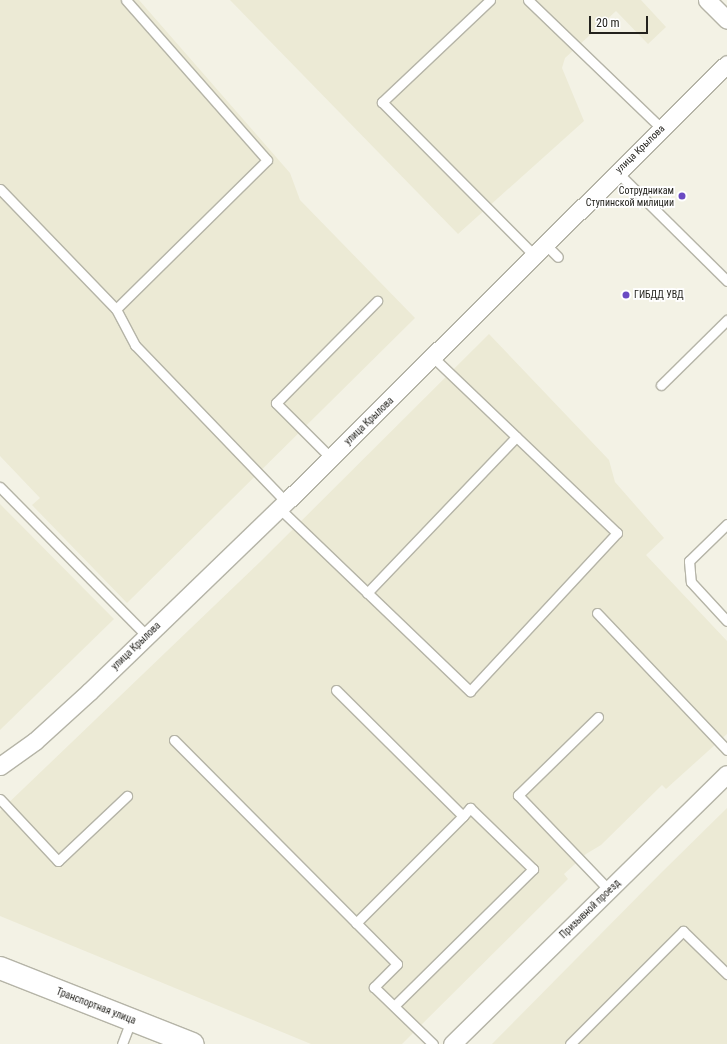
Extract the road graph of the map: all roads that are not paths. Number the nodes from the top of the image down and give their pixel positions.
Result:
1 (126, 0) edge
2 (490, 0) edge
3 (528, 0) edge
4 (707, 0) edge
5 (727, 20) edge
6 (727, 64) edge
7 (661, 128) junction
8 (617, 172) junction
9 (0, 189) edge
10 (539, 250) junction
11 (558, 257) dead end
12 (727, 282) edge
13 (377, 301) dead end
14 (116, 309) junction
15 (727, 320) edge
16 (434, 358) junction
17 (661, 385) dead end
18 (516, 437) junction
19 (331, 458) junction
20 (0, 487) edge
21 (283, 505) junction
22 (727, 524) edge
23 (367, 593) junction
24 (597, 613) dead end
25 (727, 621) edge
26 (146, 636) junction
27 (336, 690) dead end
28 (598, 717) dead end
29 (174, 740) dead end
30 (727, 750) edge
31 (0, 766) edge
32 (727, 774) edge
33 (127, 796) dead end
34 (0, 799) edge
35 (463, 816) junction
36 (609, 890) junction
37 (356, 923) junction
38 (0, 968) edge
39 (727, 974) edge
40 (394, 1006) junction
41 (131, 1020) junction
42 (122, 1044) edge
43 (193, 1044) edge
44 (433, 1044) edge
45 (452, 1044) edge
46 (570, 1044) edge

1 - 14 lane
2 - 10 lane
3 - 7 lane
4 - 5 street
6 - 7 street, улица Крылова
7 - 8 street, улица Крылова
8 - 10 street, улица Крылова
8 - 12 lane
9 - 14 lane
10 - 11 lane
10 - 16 street, улица Крылова
13 - 19 lane
14 - 21 lane
15 - 17 lane
16 - 18 lane
16 - 19 street, улица Крылова
18 - 23 lane
18 - 23 lane
19 - 21 street, улица Крылова
20 - 26 lane
21 - 23 lane
21 - 26 street, улица Крылова
22 - 25 lane
24 - 30 lane
26 - 31 street, улица Крылова
27 - 35 lane
28 - 36 lane
29 - 37 lane
32 - 36 street, Призывной проезд
33 - 34 lane
35 - 37 lane
35 - 40 lane
36 - 45 street, Призывной проезд
37 - 40 lane
38 - 41 street, Транспортная улица
39 - 46 lane
40 - 44 lane
41 - 42 lane
41 - 43 street, Транспортная улица

